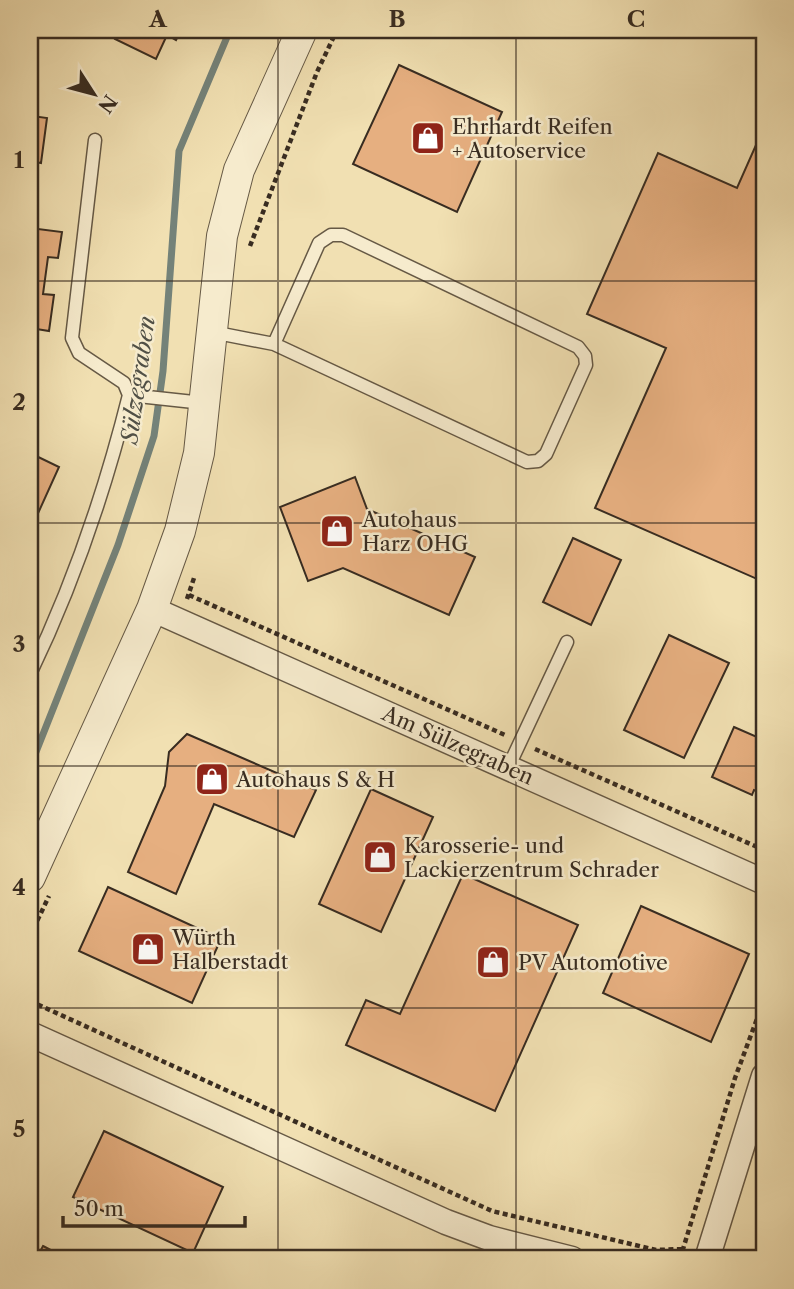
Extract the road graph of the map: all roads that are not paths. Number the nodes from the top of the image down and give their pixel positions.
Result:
1 (302, 30) edge
2 (95, 140) dead end
3 (212, 332) junction
4 (274, 344) junction
5 (129, 395) junction
6 (204, 403) junction
7 (152, 609) junction
8 (567, 642) dead end
9 (30, 674) edge
10 (508, 768) junction
11 (30, 877) edge
12 (764, 882) edge
13 (30, 1034) edge
14 (764, 1076) edge
15 (572, 1259) edge
16 (707, 1259) edge

1 - 3 street
2 - 5 lane
3 - 4 lane
3 - 6 street
4 - 4 lane
5 - 6 lane
5 - 9 lane
6 - 7 street
7 - 10 street, Am Sülzegraben
7 - 11 street
8 - 10 lane
10 - 12 street, Am Sülzegraben
13 - 15 street
14 - 16 street

